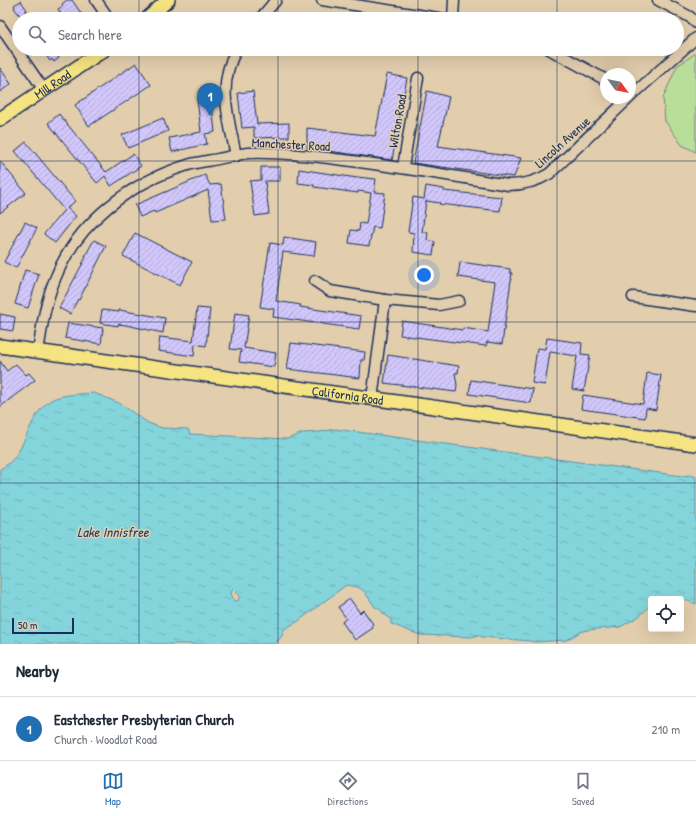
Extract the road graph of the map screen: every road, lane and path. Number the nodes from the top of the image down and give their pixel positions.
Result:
1 (96, 0) edge
2 (168, 0) edge
3 (276, 0) edge
4 (322, 0) edge
5 (454, 0) edge
6 (658, 0) edge
7 (350, 2) edge
8 (105, 12) edge
9 (155, 12) edge
10 (266, 12) edge
11 (406, 12) edge
12 (453, 12) edge
13 (681, 12) edge
14 (684, 14) edge
15 (696, 23) edge
16 (0, 26) edge
17 (696, 38) edge
18 (12, 43) edge
19 (684, 49) edge
20 (21, 56) edge
21 (95, 56) edge
22 (233, 56) edge
23 (562, 56) edge
24 (676, 56) edge
25 (600, 77) edge
26 (418, 78) dead end
27 (44, 90) junction
28 (636, 91) edge
29 (622, 104) edge
30 (0, 119) edge
31 (236, 156) junction
32 (403, 167) junction
33 (527, 183) joint
34 (315, 281) dead end
35 (633, 297) dead end
36 (385, 300) junction
37 (458, 301) dead end
38 (696, 306) edge
39 (0, 346) edge
40 (38, 352) junction
41 (372, 399) junction
42 (696, 444) edge

1 - 8 street
2 - 9 main road
3 - 10 street
4 - 7 street
5 - 12 street
6 - 13 street
7 - 11 street
14 - 15 street
16 - 18 street
17 - 19 street, Lincoln Avenue
20 - 27 street
21 - 27 main road, Mill Road
22 - 31 street
23 - 25 street
24 - 28 street, Lincoln Avenue
26 - 32 street, Wilton Road
27 - 30 main road, Mill Road
29 - 33 street, Lincoln Avenue
31 - 32 street, Manchester Road
31 - 40 street, Manchester Road
32 - 33 street, Manchester Road
34 - 36 street
35 - 38 street
36 - 37 street
36 - 41 street
39 - 40 main road, California Road
40 - 41 main road, California Road
41 - 42 main road, California Road

